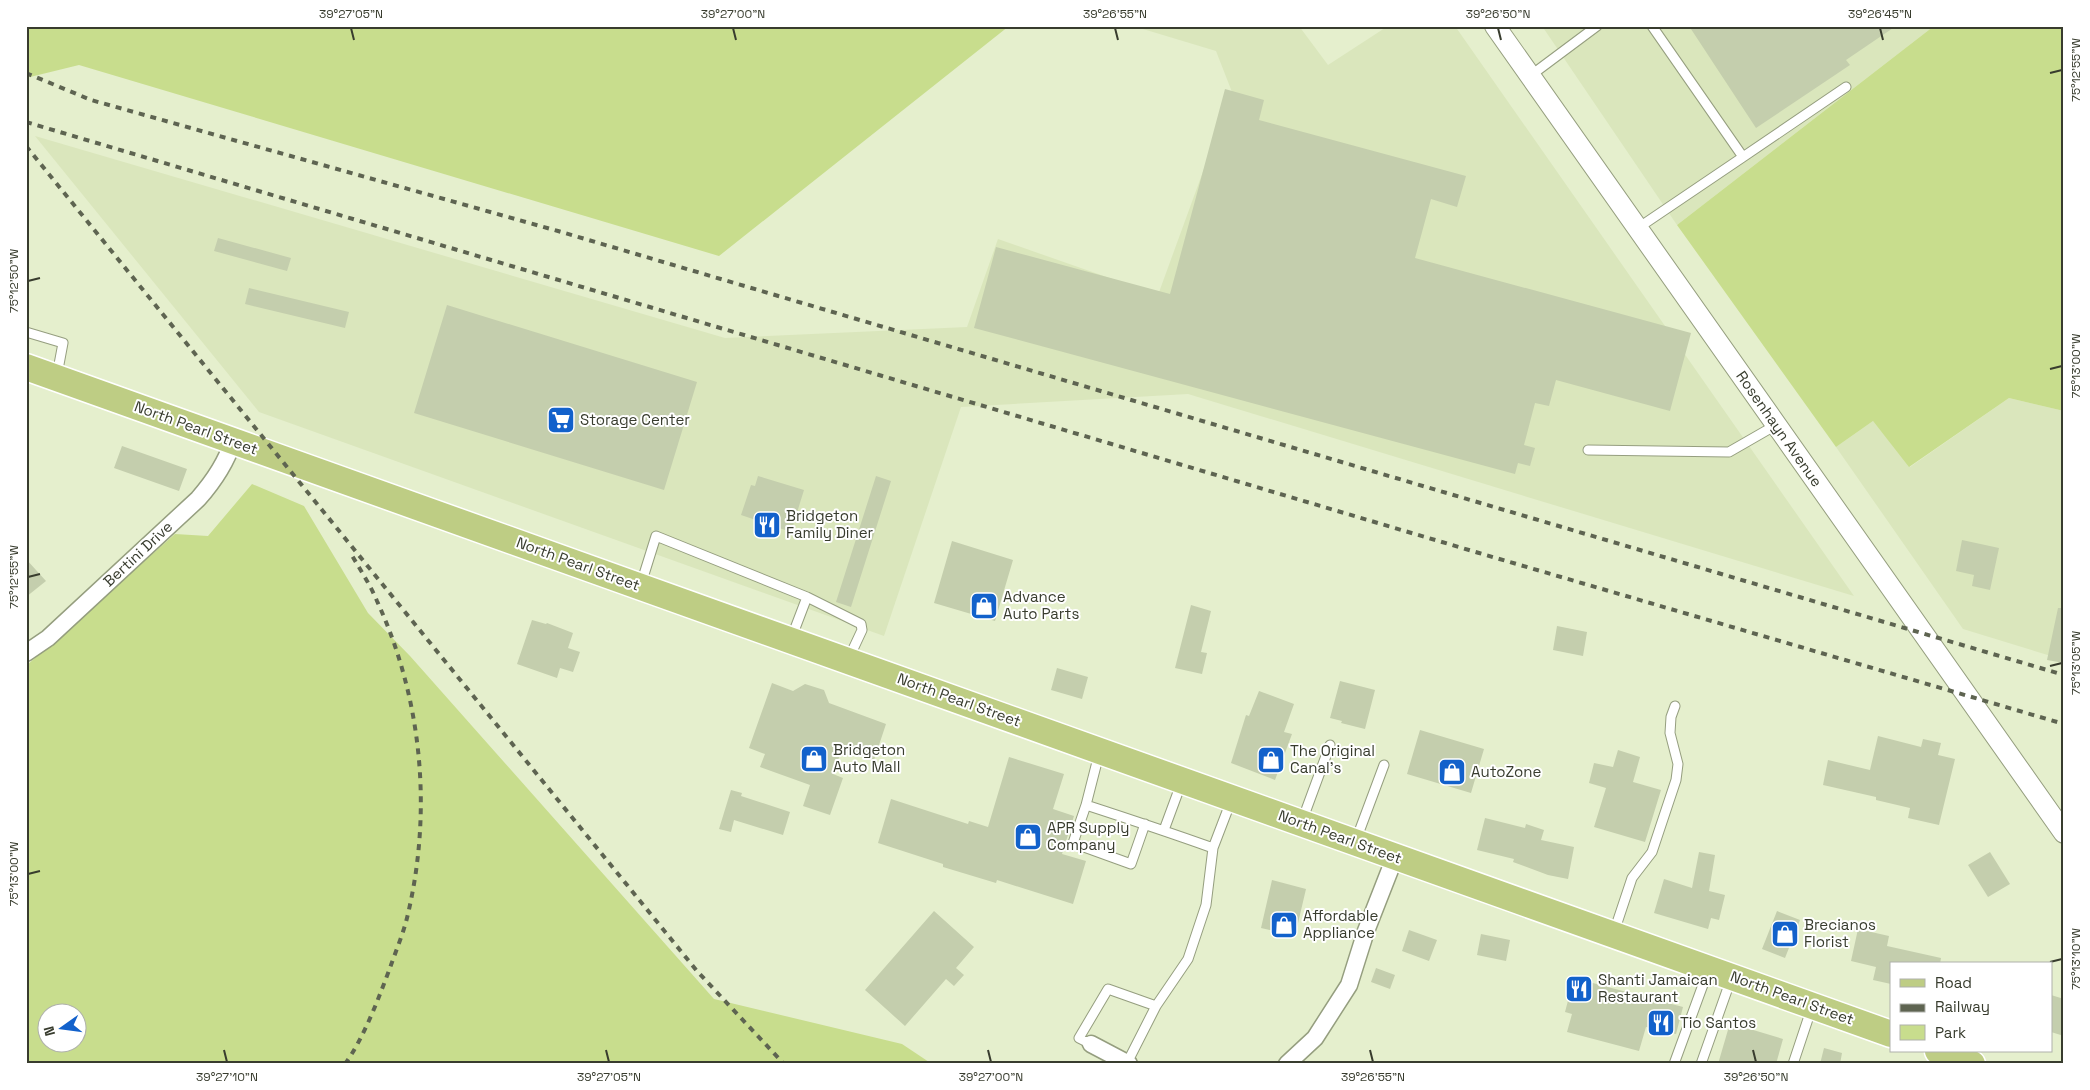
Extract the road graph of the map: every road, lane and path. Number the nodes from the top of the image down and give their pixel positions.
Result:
1 (1495, 26) edge
2 (1652, 26) edge
3 (1596, 27) edge
4 (1530, 76) junction
5 (1846, 87) dead end
6 (1743, 156) junction
7 (1638, 228) junction
8 (26, 332) edge
9 (26, 367) edge
10 (56, 378) junction
11 (1776, 425) junction
12 (232, 441) junction
13 (1588, 450) dead end
14 (640, 586) junction
15 (807, 597) junction
16 (790, 640) junction
17 (26, 653) edge
18 (848, 660) junction
19 (1675, 706) dead end
20 (1330, 744) dead end
21 (1100, 751) junction
22 (1384, 765) dead end
23 (1182, 780) junction
24 (1232, 798) junction
25 (1086, 805) junction
26 (1301, 823) junction
27 (1145, 824) junction
28 (1164, 830) junction
29 (2064, 833) edge
30 (1355, 842) junction
31 (1213, 848) junction
32 (1395, 857) junction
33 (1613, 934) junction
34 (1721, 973) junction
35 (1813, 1005) junction
36 (1156, 1006) junction
37 (1890, 1034) edge
38 (1091, 1044) joint
39 (1941, 1052) edge
40 (1128, 1063) edge
41 (1287, 1064) edge
42 (1674, 1064) edge
43 (1701, 1064) edge
44 (1792, 1064) edge
45 (1972, 1064) edge

1 - 4 street, Rosenhayn Avenue
2 - 6 lane
3 - 4 lane
4 - 7 street, Rosenhayn Avenue
5 - 6 lane
6 - 7 lane
7 - 11 street, Rosenhayn Avenue
8 - 10 lane
9 - 10 main road, North Pearl Street
10 - 12 main road, North Pearl Street
11 - 13 lane
11 - 29 street, Rosenhayn Avenue
12 - 14 main road, North Pearl Street
12 - 17 street, Bertini Drive
14 - 15 lane
14 - 16 main road, North Pearl Street
15 - 16 lane
15 - 18 lane
16 - 18 main road, North Pearl Street
18 - 21 main road, North Pearl Street
19 - 33 lane
20 - 26 lane
21 - 23 main road, North Pearl Street
21 - 25 lane
22 - 30 lane
23 - 24 main road, North Pearl Street
23 - 28 lane
24 - 26 main road, North Pearl Street
24 - 31 lane
25 - 27 lane
25 - 27 lane
26 - 30 main road, North Pearl Street
27 - 28 lane
28 - 31 lane
30 - 32 main road, North Pearl Street
31 - 36 lane
32 - 33 main road, North Pearl Street
32 - 41 street
33 - 34 main road, North Pearl Street
34 - 35 main road, North Pearl Street
34 - 42 lane
34 - 43 lane
35 - 37 main road, North Pearl Street
35 - 44 lane
36 - 38 lane
36 - 40 lane
38 - 40 street
39 - 45 main road

